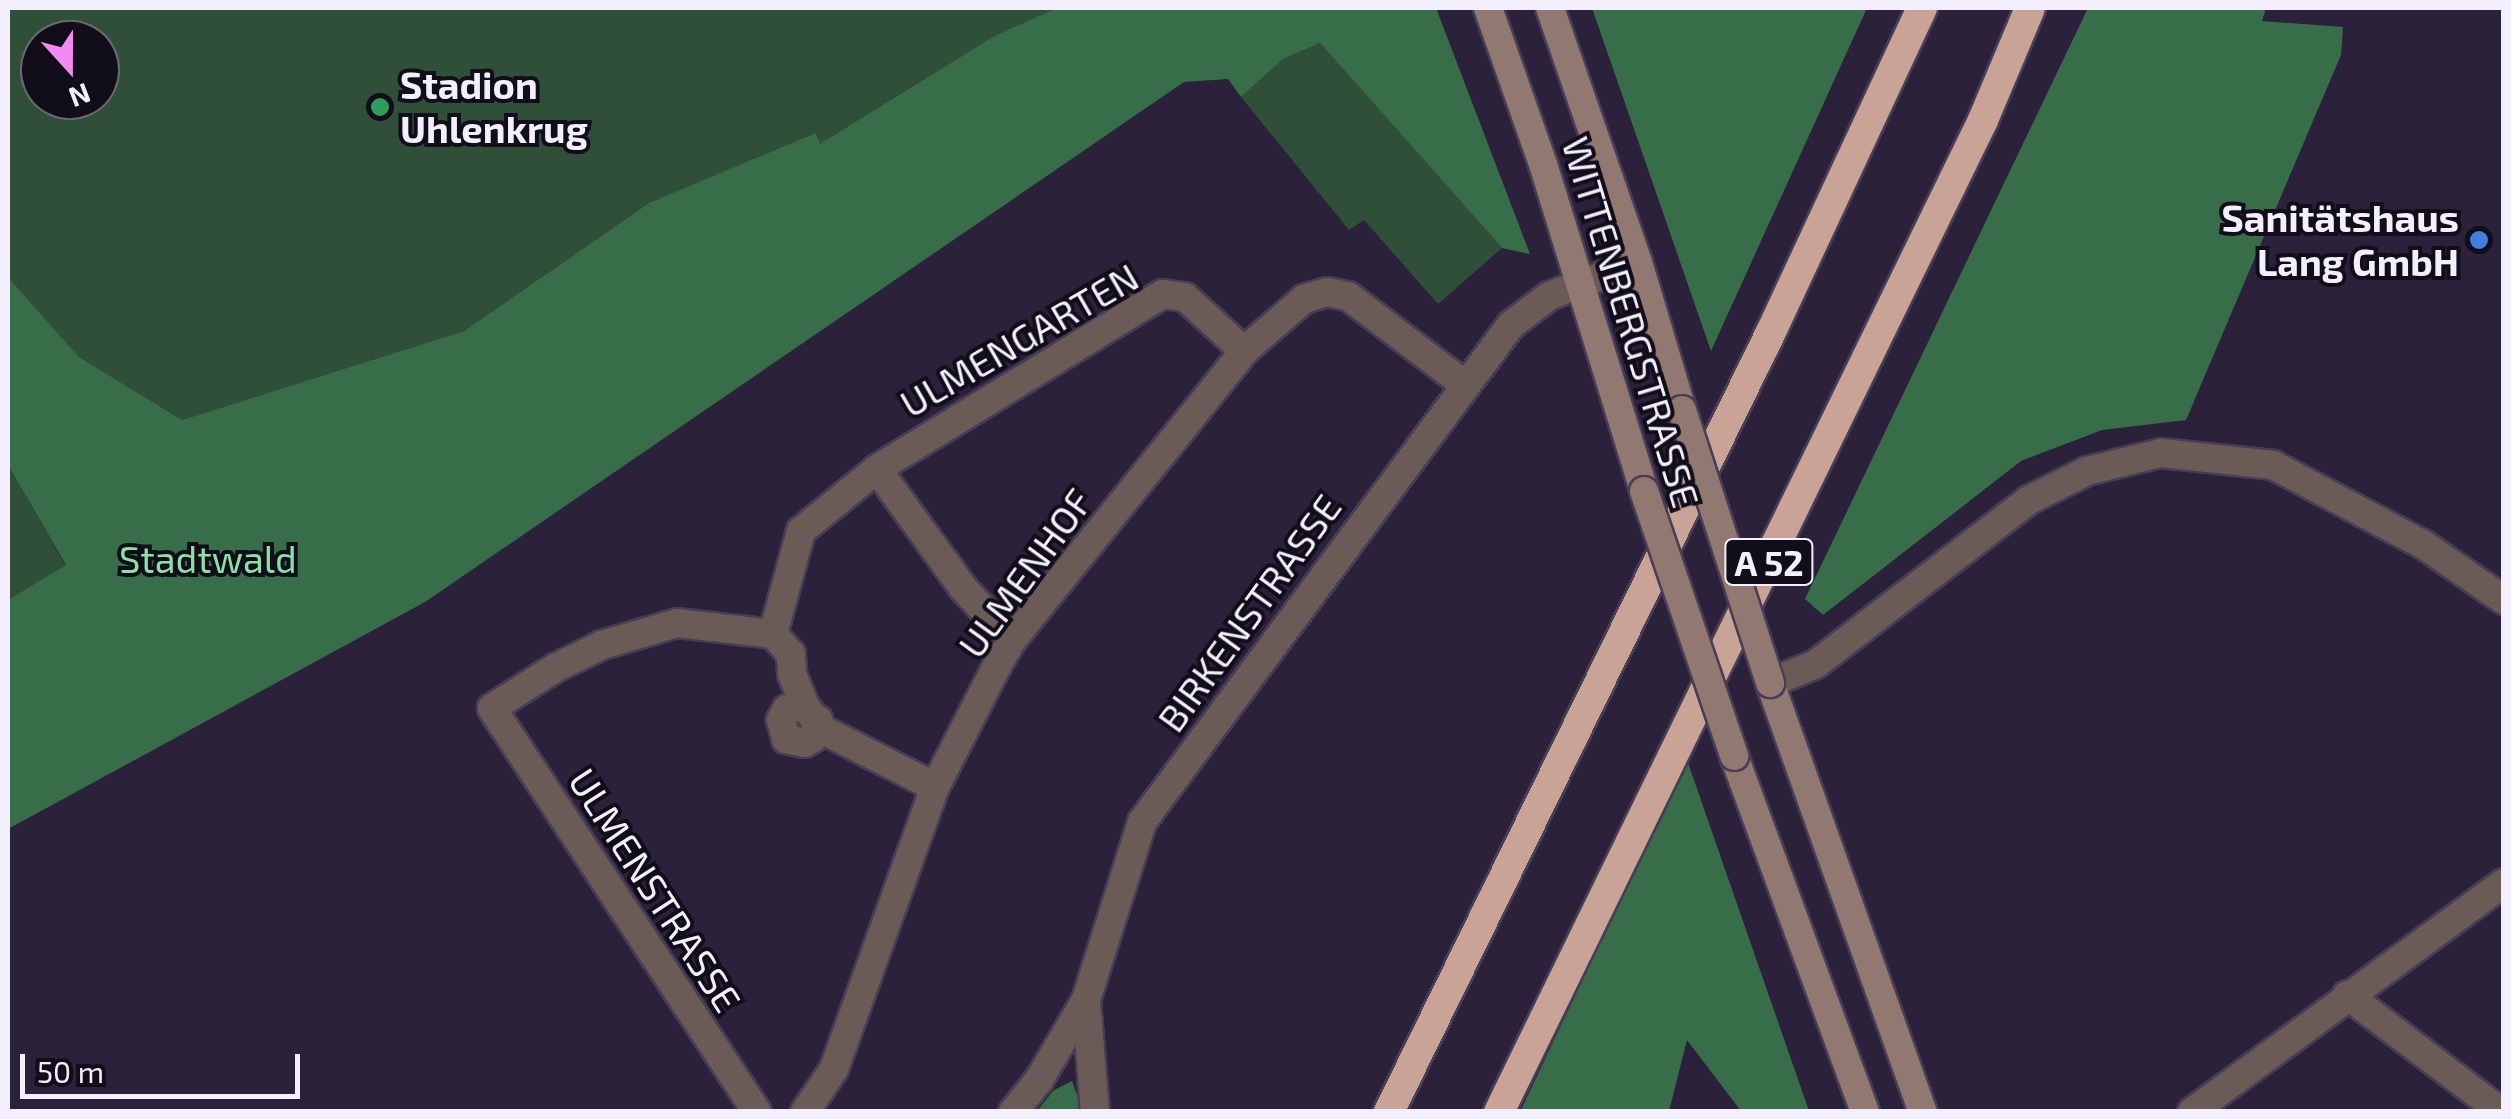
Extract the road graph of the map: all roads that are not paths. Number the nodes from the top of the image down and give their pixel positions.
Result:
1 (1488, 8) edge
2 (1550, 8) edge
3 (1922, 8) edge
4 (2030, 8) edge
5 (1638, 262) junction
6 (1578, 282) junction
7 (1244, 352) junction
8 (1464, 384) junction
9 (877, 469) junction
10 (2504, 600) edge
11 (773, 634) junction
12 (1012, 640) junction
13 (1770, 683) junction
14 (935, 787) junction
15 (2504, 882) edge
16 (2347, 996) junction
17 (1086, 1000) junction
18 (757, 1112) edge
19 (805, 1112) edge
20 (1014, 1112) edge
21 (1096, 1112) edge
22 (1389, 1112) edge
23 (1499, 1112) edge
24 (1866, 1112) edge
25 (1923, 1112) edge
26 (2192, 1112) edge
27 (2501, 1112) edge

1 - 6 main road, WITTENBERGSTRASSE
2 - 5 main road, WITTENBERGSTRASSE
3 - 22 highway, A 52
4 - 23 highway, A 52
5 - 6 street, BIRKENSTRASSE
5 - 13 main road, WITTENBERGSTRASSE, bridge
6 - 8 street, BIRKENSTRASSE
6 - 24 main road, WITTENBERGSTRASSE, bridge
7 - 8 street, ULMENHOF
7 - 9 street, ULMENGARTEN
7 - 12 street, ULMENHOF
8 - 17 street, BIRKENSTRASSE
9 - 11 street, ULMENGARTEN
9 - 12 street
10 - 13 street
11 - 14 street
11 - 18 street, ULMENSTRASSE
12 - 14 street, ULMENHOF
13 - 25 main road, WITTENBERGSTRASSE
14 - 19 street, ULMENHOF
15 - 16 street
16 - 26 street
16 - 27 street
17 - 20 street
17 - 21 street, BIRKENSTRASSE

